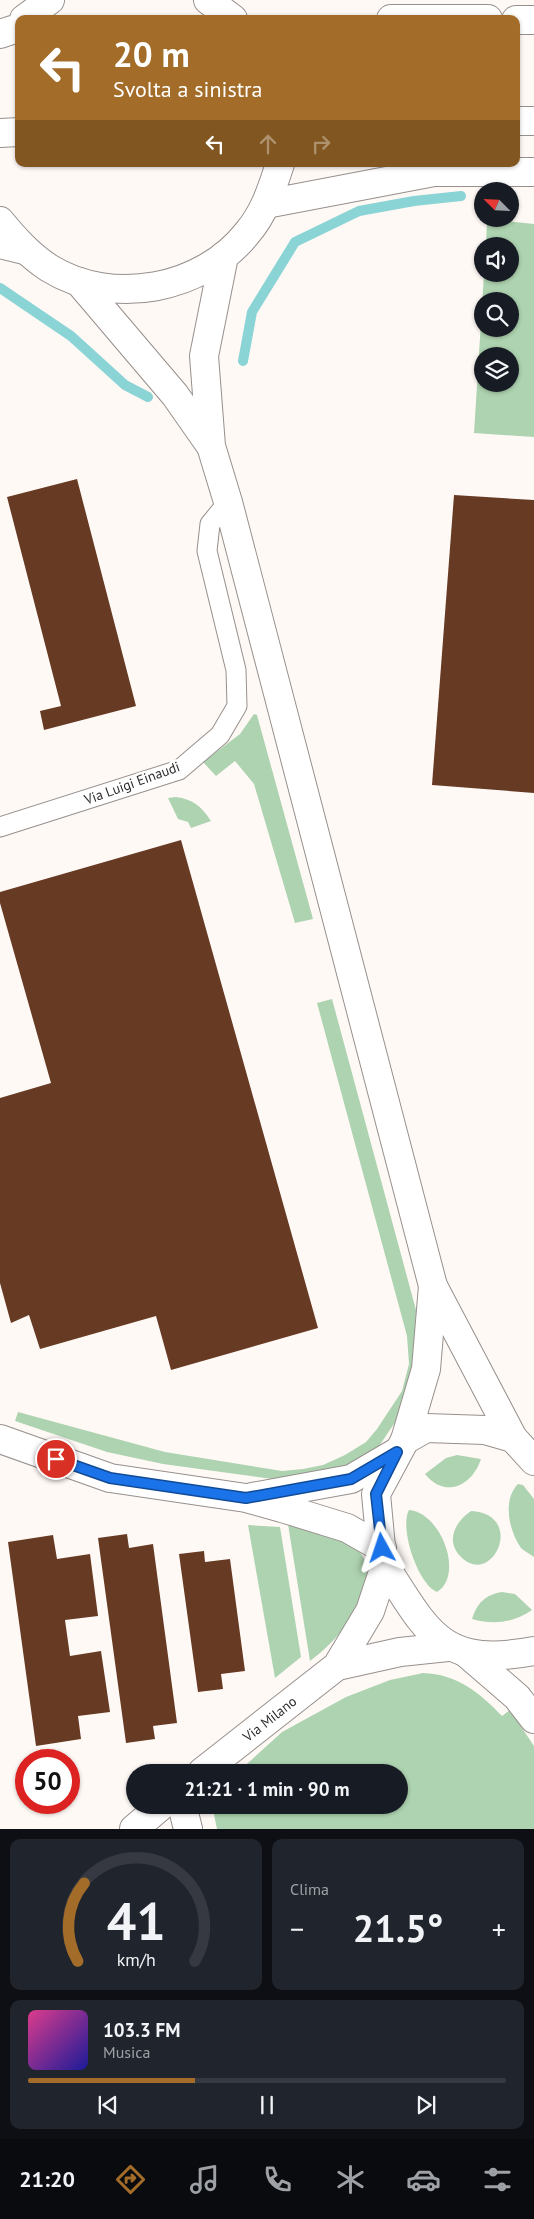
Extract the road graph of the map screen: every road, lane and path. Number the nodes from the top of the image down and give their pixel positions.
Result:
1 (520, 20) edge
2 (534, 20) edge
3 (520, 121) edge
4 (534, 121) edge
5 (15, 132) edge
6 (0, 133) edge
7 (279, 167) edge
8 (534, 172) edge
9 (266, 204) junction
10 (0, 221) edge
11 (12, 247) edge
12 (224, 256) junction
13 (79, 282) junction
14 (211, 446) junction
15 (228, 502) junction
16 (0, 827) edge
17 (433, 1286) junction
18 (513, 1438) junction
19 (0, 1439) edge
20 (401, 1446) junction
21 (534, 1461) edge
22 (246, 1498) junction
23 (383, 1557) junction
24 (457, 1650) junction
25 (534, 1651) edge
26 (338, 1666) junction
27 (534, 1719) edge
28 (212, 1764) edge
29 (152, 1814) edge
30 (184, 1814) edge
31 (134, 1829) edge
32 (188, 1829) edge

1 - 2 main road
3 - 4 main road
5 - 6 main road
7 - 9 main road
8 - 9 main road
9 - 12 main road
10 - 11 main road
11 - 13 main road
12 - 13 main road
12 - 14 main road
13 - 14 main road
14 - 15 main road
15 - 16 lane, Via Luigi Einaudi
15 - 17 main road
17 - 18 main road
17 - 20 main road
18 - 20 main road
18 - 21 main road
19 - 22 main road
20 - 22 main road
20 - 23 main road
22 - 23 main road
23 - 24 main road
23 - 26 main road, Via Milano
24 - 25 main road, Via Milano
24 - 26 main road, Via Milano
24 - 27 main road
26 - 28 main road, Via Milano
29 - 31 main road
30 - 32 main road

